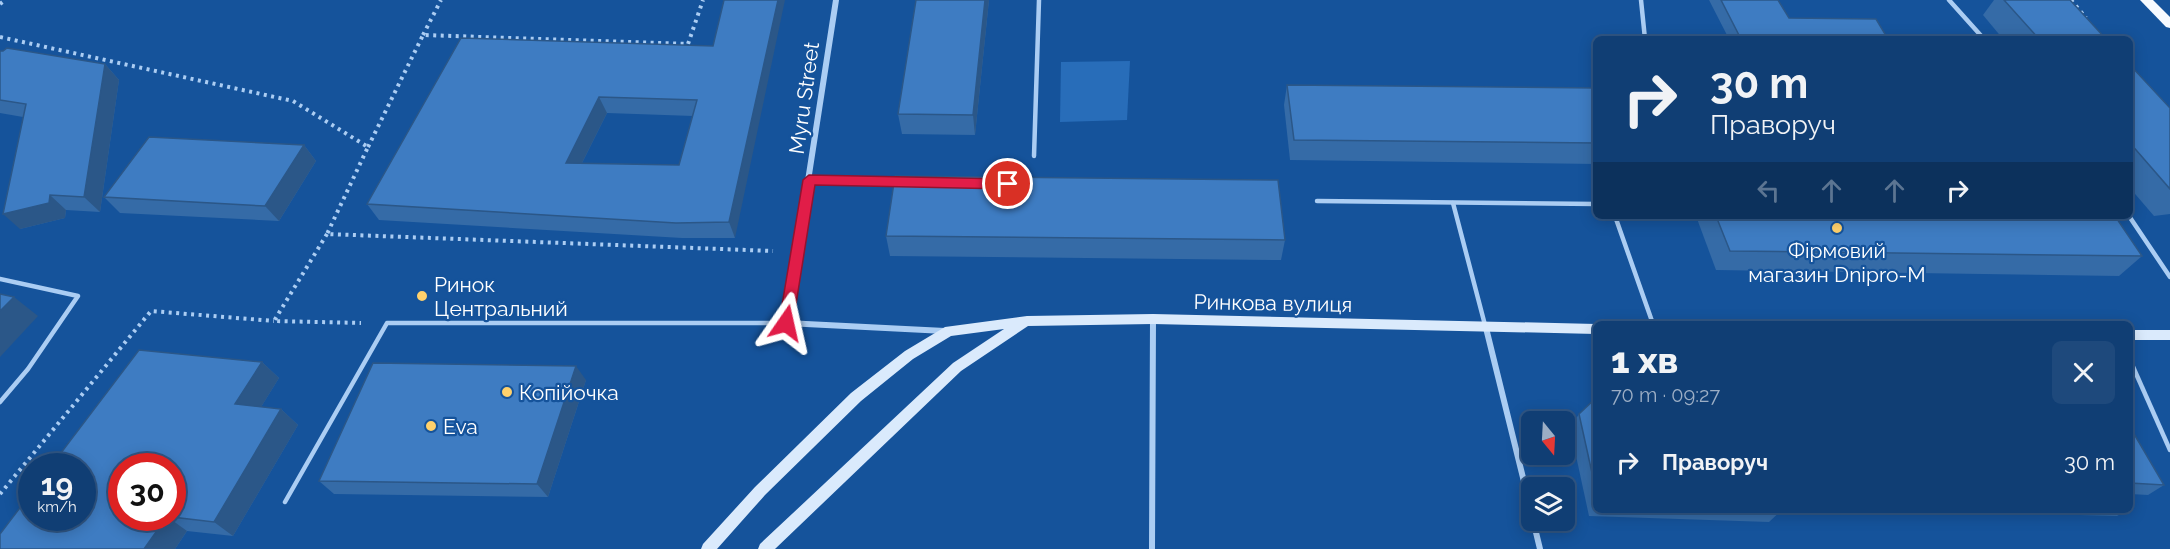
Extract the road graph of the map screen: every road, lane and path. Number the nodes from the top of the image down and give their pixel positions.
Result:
1 (5, 0) edge
2 (441, 0) edge
3 (703, 0) edge
4 (836, 0) edge
5 (1039, 0) edge
6 (1641, 0) edge
7 (1949, 0) edge
8 (2071, 0) edge
9 (2146, 0) edge
10 (0, 4) edge
11 (2091, 23) edge
12 (2170, 24) edge
13 (423, 35) junction
14 (1645, 36) edge
15 (1981, 36) edge
16 (0, 37) edge
17 (368, 147) junction
18 (1034, 156) dead end
19 (809, 180) junction
20 (904, 182) edge
21 (1317, 201) dead end
22 (1453, 203) junction
23 (1593, 204) edge
24 (1616, 219) edge
25 (2131, 219) edge
26 (327, 234) junction
27 (800, 252) junction
28 (2170, 277) edge
29 (0, 279) edge
30 (1153, 319) junction
31 (274, 321) junction
32 (1027, 321) junction
33 (1652, 321) edge
34 (387, 323) junction
35 (786, 323) junction
36 (1486, 328) junction
37 (1593, 329) edge
38 (949, 331) junction
39 (2133, 335) edge
40 (2170, 335) edge
41 (2133, 367) edge
42 (0, 402) edge
43 (2170, 450) edge
44 (1523, 477) edge
45 (0, 494) edge
46 (285, 502) dead end
47 (1536, 531) edge
48 (708, 549) edge
49 (765, 549) edge
50 (1152, 549) edge
51 (1540, 549) edge

1 - 10 path
2 - 13 path
3 - 13 path
4 - 19 street, Myru Street
5 - 18 lane
6 - 14 lane
7 - 15 lane
8 - 11 path
9 - 12 main road
13 - 17 path
16 - 17 path
17 - 26 path
19 - 20 lane
19 - 27 street, Myru Street
21 - 22 lane
22 - 23 lane
22 - 36 lane
24 - 33 lane
25 - 28 lane
26 - 27 path
26 - 31 path
27 - 35 street, Myru Street
29 - 42 lane
30 - 32 main road, Ринкова вулиця
30 - 36 main road, Ринкова вулиця
30 - 50 street
31 - 34 path
31 - 45 path
32 - 38 main road, Ринкова вулиця
32 - 49 main road
34 - 35 lane
34 - 46 lane
35 - 38 street
36 - 37 main road, Ринкова вулиця
36 - 44 street
38 - 48 main road
39 - 40 main road
41 - 43 lane
47 - 51 street

